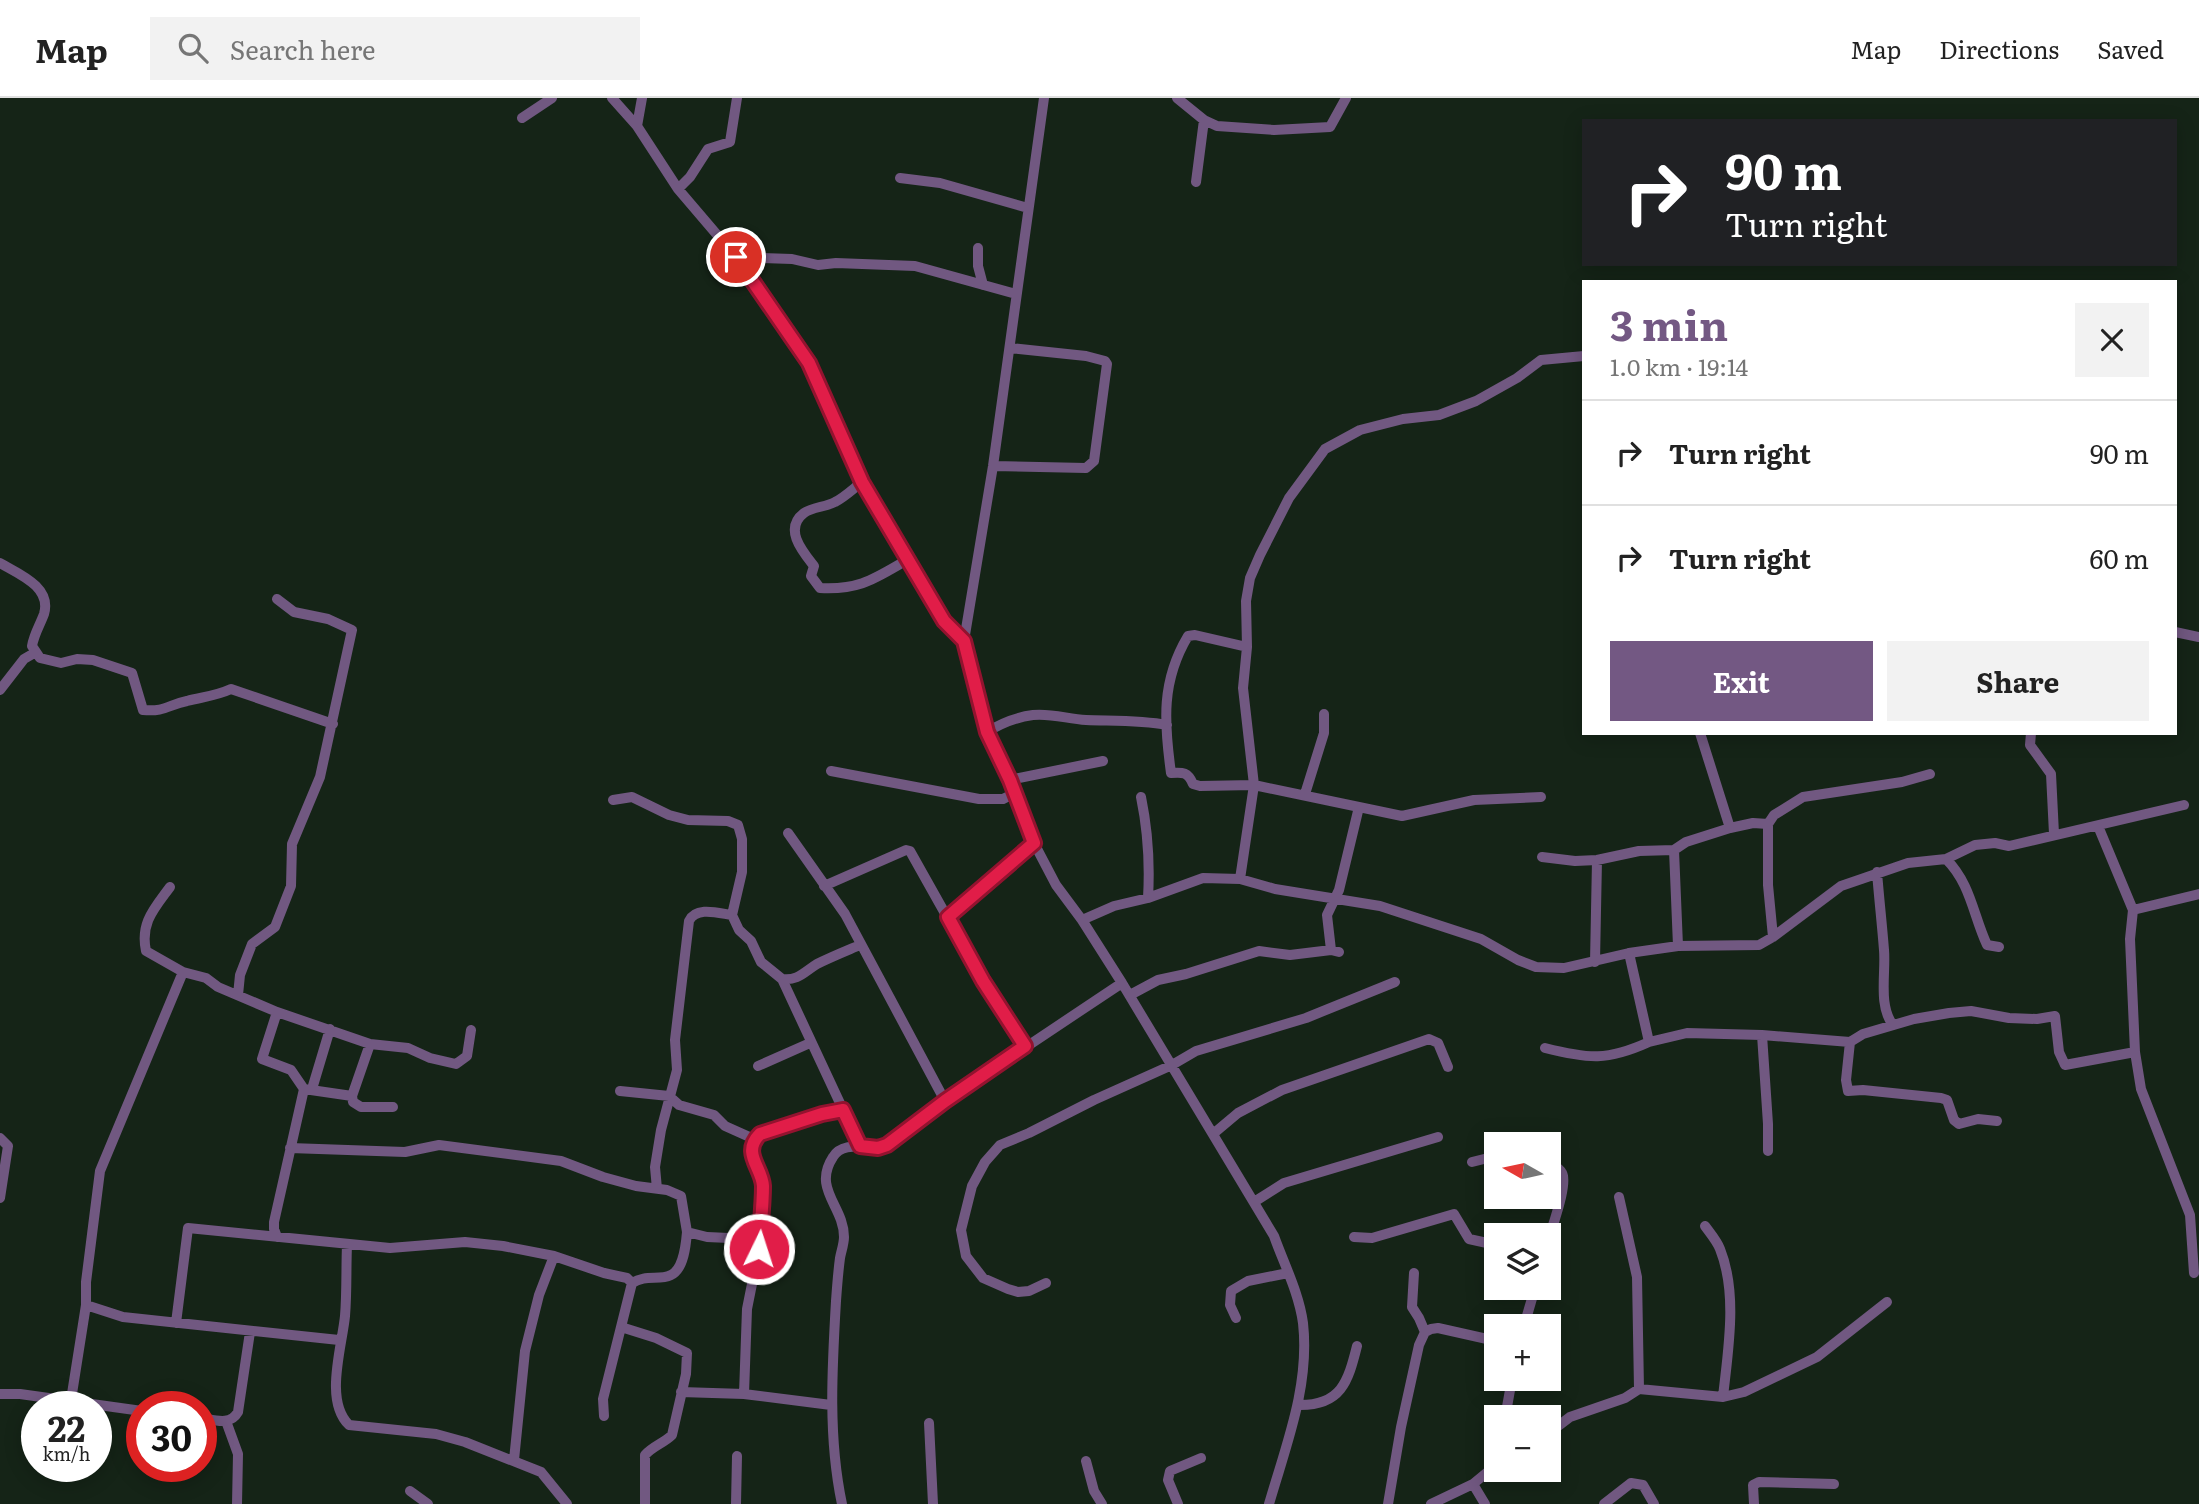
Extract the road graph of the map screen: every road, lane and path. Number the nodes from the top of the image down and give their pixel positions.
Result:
1 (552, 98) edge
2 (612, 98) edge
3 (642, 98) edge
4 (737, 98) edge
5 (1044, 98) edge
6 (1177, 98) edge
7 (1346, 98) edge
8 (522, 118) dead end
9 (1204, 120) junction
10 (637, 126) junction
11 (900, 178) dead end
12 (1196, 182) dead end
13 (678, 189) junction
14 (1028, 208) junction
15 (978, 248) dead end
16 (736, 257) junction
17 (983, 285) junction
18 (1016, 294) junction
19 (1010, 348) junction
20 (1582, 356) edge
21 (993, 466) junction
22 (862, 482) junction
23 (907, 560) junction
24 (0, 563) edge
25 (277, 599) dead end
26 (2177, 632) edge
27 (2199, 637) edge
28 (964, 641) junction
29 (1247, 647) junction
30 (36, 652) junction
31 (0, 690) edge
32 (1324, 714) dead end
33 (333, 724) junction
34 (1167, 725) junction
35 (987, 732) junction
36 (1701, 735) edge
37 (2031, 735) edge
38 (1103, 761) dead end
39 (831, 771) dead end
40 (1930, 774) dead end
41 (1010, 780) junction
42 (1254, 785) junction
43 (1013, 794) junction
44 (1305, 794) junction
45 (1140, 797) dead end
46 (1541, 797) dead end
47 (613, 800) dead end
48 (2184, 805) dead end
49 (1359, 807) junction
50 (1768, 824) junction
51 (2098, 826) junction
52 (1730, 828) junction
53 (788, 833) dead end
54 (2054, 834) junction
55 (1034, 843) junction
56 (1674, 849) junction
57 (1542, 857) dead end
58 (1946, 859) junction
59 (1597, 860) junction
60 (1877, 872) junction
61 (1240, 879) junction
62 (824, 886) junction
63 (170, 887) dead end
64 (2199, 894) edge
65 (1148, 898) junction
66 (1334, 900) junction
67 (2133, 910) junction
68 (732, 915) junction
69 (948, 917) junction
70 (1083, 920) junction
71 (1773, 937) junction
72 (860, 945) junction
73 (1678, 946) junction
74 (2000, 947) dead end
75 (1629, 953) junction
76 (1595, 962) junction
77 (183, 972) junction
78 (782, 979) junction
79 (1395, 982) dead end
80 (1122, 983) junction
81 (238, 995) junction
82 (1130, 995) junction
83 (277, 1012) junction
84 (1892, 1025) junction
85 (330, 1029) junction
86 (471, 1030) dead end
87 (1762, 1035) junction
88 (1649, 1042) junction
89 (1850, 1042) junction
90 (810, 1043) junction
91 (370, 1044) junction
92 (1025, 1046) junction
93 (1545, 1048) dead end
94 (2135, 1052) junction
95 (1172, 1065) junction
96 (758, 1066) dead end
97 (1448, 1067) dead end
98 (308, 1089) junction
99 (621, 1091) dead end
100 (352, 1096) junction
101 (669, 1096) junction
102 (945, 1101) junction
103 (393, 1108) dead end
104 (843, 1110) junction
105 (1997, 1121) dead end
106 (1213, 1134) junction
107 (1438, 1137) dead end
108 (0, 1138) edge
109 (754, 1139) junction
110 (860, 1146) junction
111 (290, 1148) junction
112 (1768, 1152) dead end
113 (1484, 1159) edge
114 (1472, 1162) dead end
115 (1561, 1171) edge
116 (657, 1189) junction
117 (1561, 1193) edge
118 (1619, 1197) dead end
119 (0, 1198) edge
120 (1254, 1202) junction
121 (1705, 1226) dead end
122 (687, 1232) junction
123 (277, 1237) junction
124 (1354, 1237) dead end
125 (1484, 1242) edge
126 (347, 1245) junction
127 (759, 1249) junction
128 (554, 1256) junction
129 (1288, 1273) junction
130 (1414, 1273) dead end
131 (2194, 1273) dead end
132 (632, 1283) junction
133 (1046, 1283) dead end
134 (1887, 1302) dead end
135 (86, 1305) junction
136 (1236, 1318) dead end
137 (176, 1323) junction
138 (621, 1327) junction
139 (250, 1332) junction
140 (1425, 1332) junction
141 (1484, 1338) edge
142 (339, 1340) junction
143 (1357, 1346) dead end
144 (1639, 1389) junction
145 (72, 1391) edge
146 (681, 1392) junction
147 (0, 1394) edge
148 (21, 1394) edge
149 (744, 1394) junction
150 (1723, 1397) junction
151 (831, 1405) junction
152 (1298, 1405) junction
153 (604, 1416) dead end
154 (217, 1421) edge
155 (226, 1422) junction
156 (929, 1423) dead end
157 (1561, 1424) edge
158 (737, 1457) dead end
159 (1201, 1458) dead end
160 (514, 1460) junction
161 (1086, 1461) dead end
162 (1484, 1475) edge
163 (1834, 1484) dead end
164 (1473, 1485) junction
165 (410, 1491) dead end
166 (1435, 1503) edge
167 (237, 1504) edge
168 (428, 1504) edge
169 (567, 1504) edge
170 (645, 1504) edge
171 (736, 1504) edge
172 (842, 1504) edge
173 (933, 1504) edge
174 (1102, 1504) edge
175 (1178, 1504) edge
176 (1269, 1504) edge
177 (1388, 1504) edge
178 (1485, 1504) edge
179 (1604, 1504) edge
180 (1654, 1504) edge
181 (1754, 1504) edge

1 - 8 street
2 - 10 street
3 - 10 street
4 - 13 street
5 - 14 street
6 - 9 street
7 - 9 street
9 - 12 street
10 - 13 street
11 - 14 street
13 - 16 street
14 - 18 street
15 - 17 street
16 - 17 street
16 - 22 street
17 - 18 street
18 - 19 street
19 - 21 street
19 - 21 street
20 - 29 street
21 - 28 street
22 - 23 street
22 - 23 street
23 - 28 street
24 - 30 street
25 - 33 street
26 - 27 street
28 - 35 street
29 - 34 street
29 - 42 street
30 - 31 street
30 - 33 street
32 - 44 street
33 - 81 street
34 - 35 street
34 - 42 street
35 - 41 street
36 - 52 street
37 - 54 street
38 - 41 street
39 - 43 street
40 - 50 street
41 - 43 street
42 - 44 street
42 - 61 street
43 - 55 street
44 - 49 street
45 - 65 street
46 - 49 street
47 - 68 street
48 - 51 street
49 - 66 street
50 - 52 street
50 - 71 street
51 - 54 street
51 - 67 street
52 - 56 street
53 - 62 street
54 - 58 street
55 - 69 street
55 - 70 street
56 - 59 street
56 - 73 street
57 - 59 street
58 - 60 street
58 - 74 street
59 - 76 street
60 - 71 street
60 - 84 street
61 - 65 street
61 - 66 street
62 - 69 street
62 - 72 street
63 - 77 street
64 - 67 street
65 - 70 street
66 - 76 street
66 - 82 street
67 - 94 street
68 - 78 street
68 - 101 street
69 - 92 street
70 - 80 street
71 - 73 street
72 - 78 street
72 - 102 street
73 - 75 street
75 - 76 street
75 - 88 street
77 - 81 street
77 - 135 street
78 - 90 street
79 - 95 street
80 - 82 street
80 - 92 street
81 - 83 street
82 - 95 street
83 - 85 street
83 - 98 street
84 - 89 street
84 - 94 street
85 - 91 street
85 - 98 street
86 - 91 street
87 - 88 street
87 - 89 street
87 - 112 street
88 - 93 street
89 - 105 street
90 - 96 street
90 - 104 street
91 - 100 street
92 - 102 street
94 - 131 street
95 - 106 street
95 - 133 street
97 - 106 street
98 - 100 street
98 - 111 street
99 - 101 street
100 - 103 street
101 - 109 street
101 - 116 street
102 - 110 street
104 - 109 street
104 - 110 street
106 - 120 street
107 - 120 street
108 - 119 street
109 - 127 street
110 - 151 street
111 - 116 street
111 - 123 street
113 - 114 street
115 - 117 street
116 - 122 street
118 - 144 street
120 - 129 street
121 - 150 street
122 - 127 street
122 - 132 street
123 - 126 street
123 - 137 street
124 - 125 street
126 - 128 street
126 - 142 street
127 - 149 street
128 - 132 street
128 - 160 street
129 - 136 street
129 - 152 street
130 - 140 street
132 - 138 street
134 - 150 street
135 - 137 street
135 - 145 street
137 - 139 street
138 - 146 street
138 - 153 street
139 - 142 street
139 - 155 street
140 - 141 street
140 - 177 street
142 - 160 street
143 - 152 street
144 - 150 street
144 - 157 street
146 - 149 street
146 - 170 street
147 - 148 street
149 - 151 street
151 - 172 street
152 - 176 street
154 - 155 street
155 - 167 street
156 - 173 street
158 - 171 street
159 - 175 street
160 - 169 street
161 - 174 street
162 - 164 street
163 - 181 street
164 - 166 street
164 - 178 street
165 - 168 street
179 - 180 street

